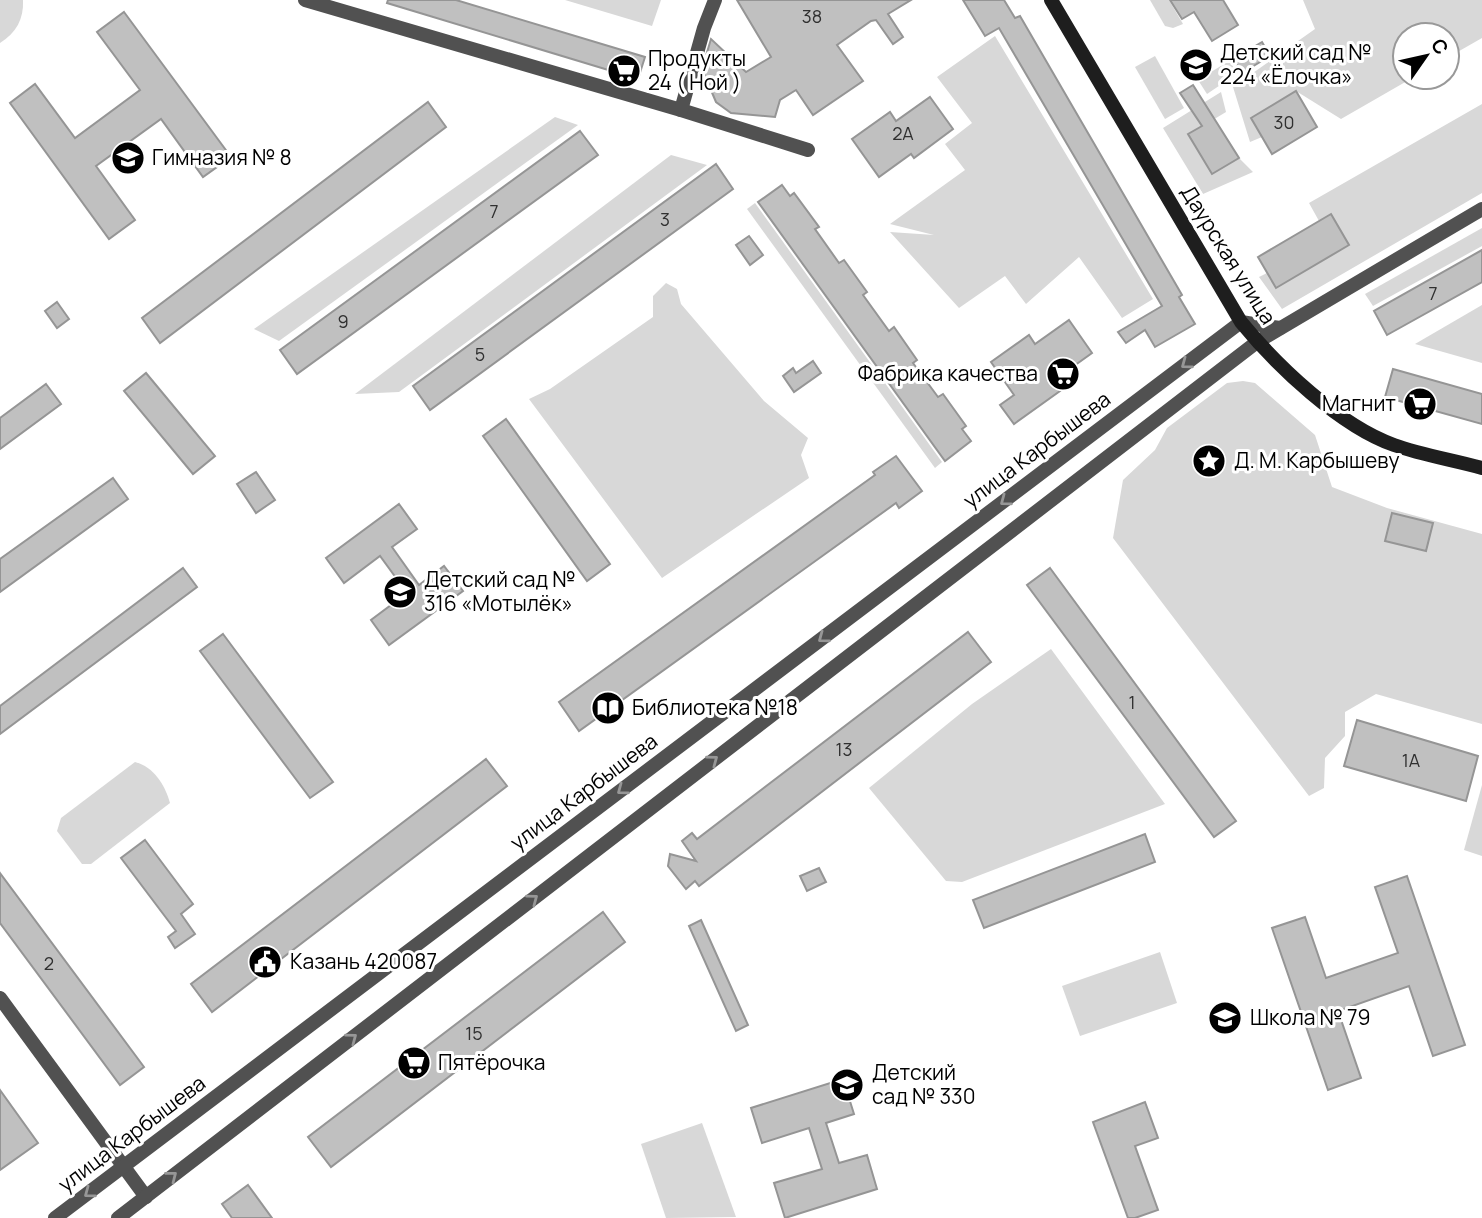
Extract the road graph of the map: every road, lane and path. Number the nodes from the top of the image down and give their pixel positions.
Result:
1 (305, 0) edge
2 (715, 0) edge
3 (1051, 0) edge
4 (681, 110) junction
5 (808, 150) dead end
6 (1482, 209) edge
7 (1241, 323) junction
8 (1280, 328) junction
9 (1257, 342) junction
10 (1482, 468) edge
11 (0, 998) edge
12 (123, 1167) junction
13 (146, 1197) junction
14 (55, 1218) edge
15 (118, 1218) edge

1 - 4 street
2 - 4 street
3 - 7 street, Даурская улица
4 - 5 street
6 - 8 street
7 - 8 street
7 - 9 street, Даурская улица
7 -> 12 street, улица Карбышева
8 - 9 street
9 - 10 street, Даурская улица
13 -> 9 street
11 - 12 street
12 - 13 street
12 -> 14 street, улица Карбышева
13 - 15 street

